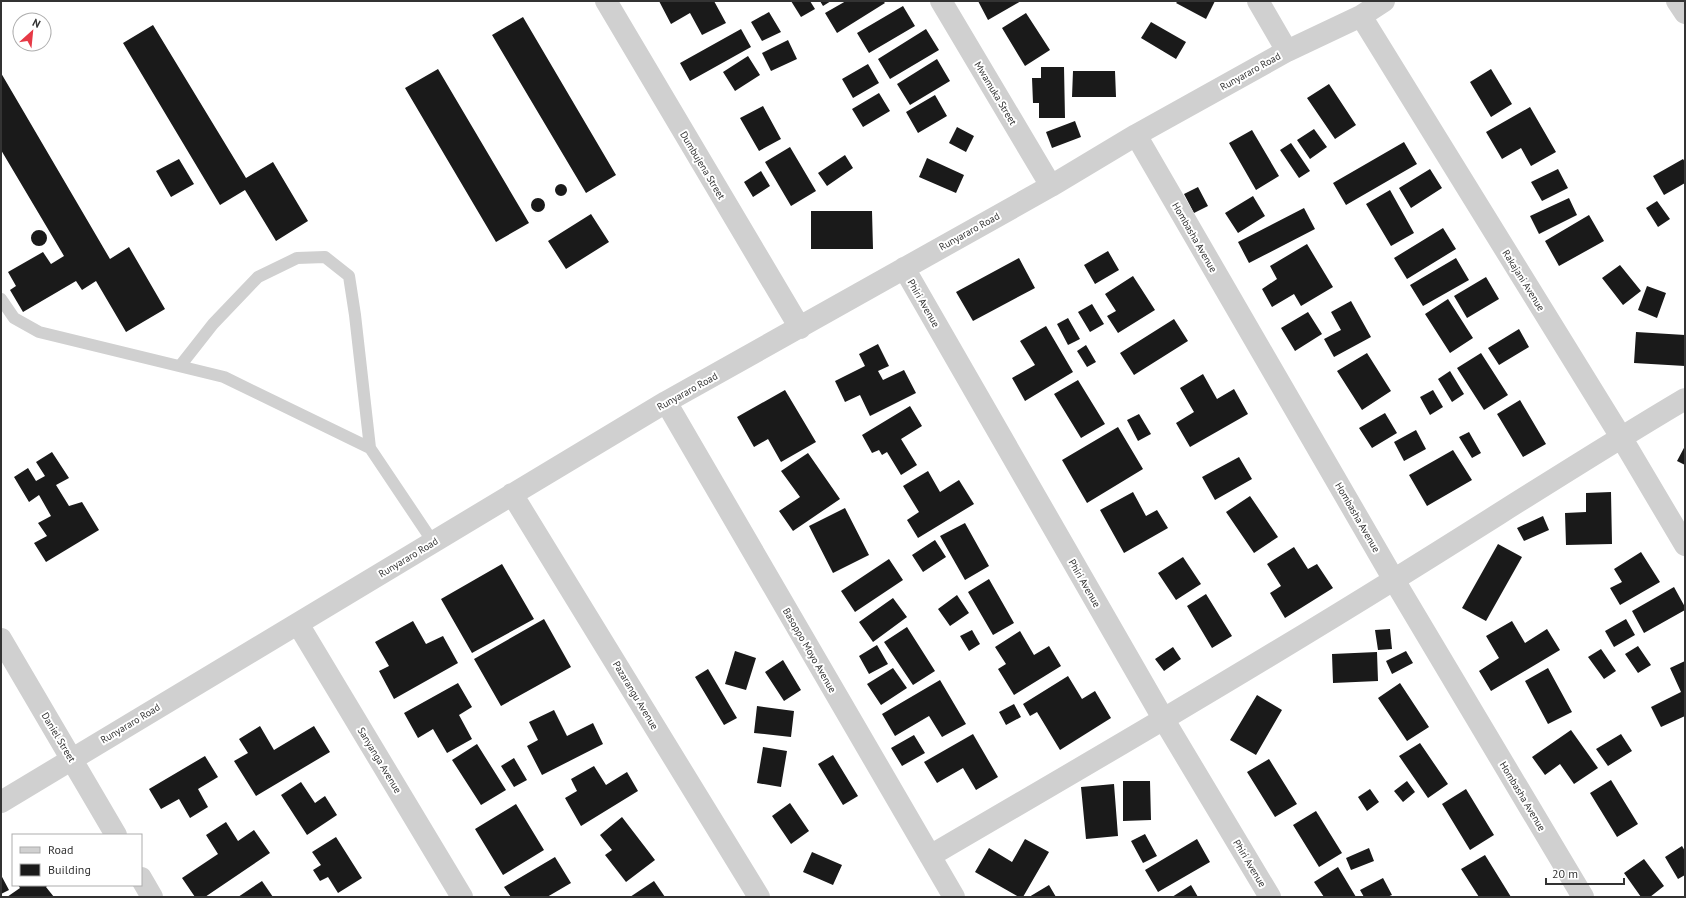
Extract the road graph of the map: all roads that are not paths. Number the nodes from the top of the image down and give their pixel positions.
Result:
1 (606, 1) edge
2 (942, 1) edge
3 (1258, 1) edge
4 (1384, 1) edge
5 (1677, 1) edge
6 (1685, 13) edge
7 (1361, 16) junction
8 (1287, 51) junction
9 (1136, 135) junction
10 (1050, 186) junction
11 (904, 268) junction
12 (1, 299) edge
13 (800, 328) junction
14 (180, 366) junction
15 (1685, 399) edge
16 (666, 402) junction
17 (1621, 437) junction
18 (370, 448) junction
19 (512, 494) junction
20 (432, 542) junction
21 (1685, 545) edge
22 (1394, 580) junction
23 (298, 624) junction
24 (1, 639) edge
25 (1164, 720) junction
26 (72, 758) junction
27 (1, 802) edge
28 (115, 834) edge
29 (930, 856) junction
30 (142, 880) edge
31 (152, 897) edge
32 (462, 897) edge
33 (759, 897) edge
34 (954, 897) edge
35 (1270, 897) edge
36 (1583, 897) edge

1 - 13 street, Dumbujena Street
2 - 10 street, Mwamuka Street
3 - 8 street
4 - 7 street, Runyararo Road
5 - 6 street
7 - 8 street, Runyararo Road
7 - 17 street, Rakajani Avenue
8 - 9 street, Runyararo Road
9 - 10 street, Runyararo Road
9 - 22 street, Hombasha Avenue
10 - 11 street, Runyararo Road
11 - 13 street, Runyararo Road
11 - 25 street, Phiri Avenue
12 - 14 lane
13 - 16 street, Runyararo Road
14 - 18 lane
14 - 18 lane
15 - 17 street
16 - 19 street, Runyararo Road
16 - 29 street, Basoppo Moyo Avenue
17 - 21 street, Rakajani Avenue
17 - 22 street
18 - 20 lane
19 - 20 street, Runyararo Road
19 - 33 street, Pazarangu Avenue
20 - 23 street, Runyararo Road
22 - 25 street
22 - 36 street, Hombasha Avenue
23 - 26 street, Runyararo Road
23 - 32 street, Sanyanga Avenue
24 - 26 street, Daniel Street
25 - 29 street
25 - 35 street, Phiri Avenue
26 - 27 street, Runyararo Road
26 - 28 street, Daniel Street
29 - 34 street, Basoppo Moyo Avenue
30 - 31 street

